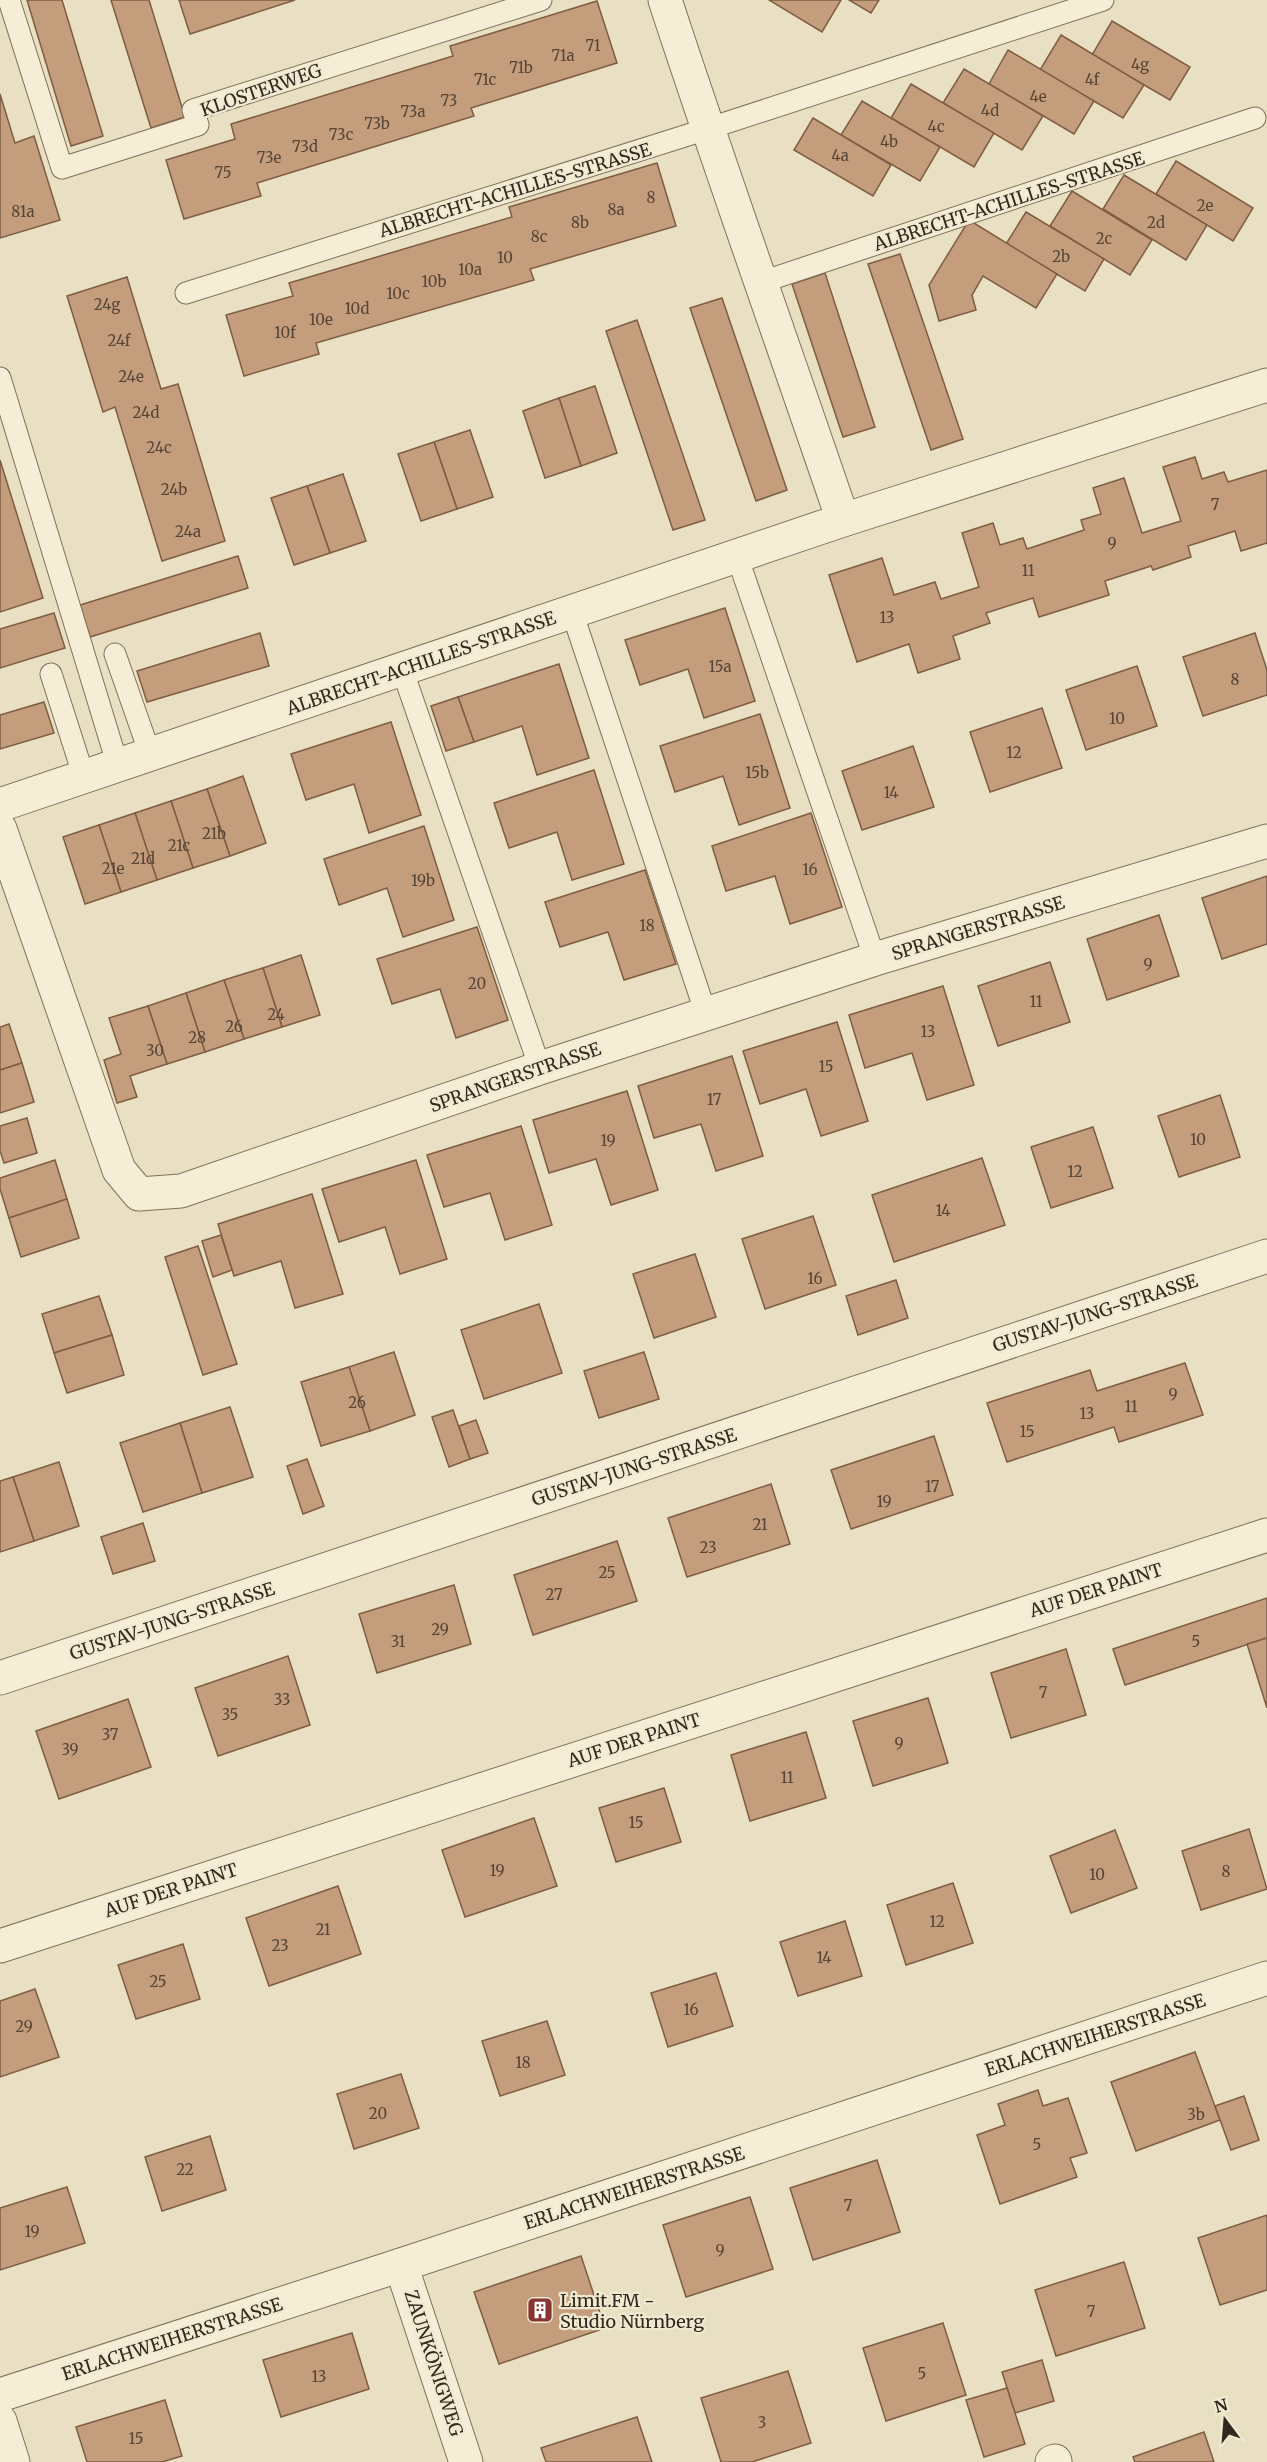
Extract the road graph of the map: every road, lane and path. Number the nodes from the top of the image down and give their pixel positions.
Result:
1 (9, 0) edge
2 (541, 0) edge
3 (665, 0) edge
4 (1103, 0) edge
5 (1255, 118) dead end
6 (707, 129) junction
7 (762, 282) junction
8 (186, 293) dead end
9 (0, 378) edge
10 (1267, 385) edge
11 (843, 520) junction
12 (737, 556) junction
13 (572, 612) junction
14 (115, 654) dead end
15 (402, 669) junction
16 (51, 674) dead end
17 (150, 754) junction
18 (118, 766) junction
19 (84, 777) junction
20 (0, 805) edge
21 (0, 829) edge
22 (1267, 841) edge
23 (875, 959) junction
24 (706, 1014) junction
25 (540, 1068) junction
26 (1267, 1256) edge
27 (1267, 1535) edge
28 (0, 1678) edge
29 (0, 1946) edge
30 (1267, 1978) edge
31 (401, 2265) junction
32 (0, 2395) edge
33 (0, 2421) edge
34 (13, 2462) edge
35 (466, 2462) edge

1 - 2 lane, KLOSTERWEG
3 - 6 street
4 - 6 lane, ALBRECHT-ACHILLES-STRASSE
5 - 7 lane, ALBRECHT-ACHILLES-STRASSE
6 - 7 street
6 - 8 lane, ALBRECHT-ACHILLES-STRASSE
7 - 11 street
9 - 18 lane
10 - 11 street, ALBRECHT-ACHILLES-STRASSE
11 - 12 street, ALBRECHT-ACHILLES-STRASSE
12 - 13 street, ALBRECHT-ACHILLES-STRASSE
12 - 23 lane
13 - 15 street, ALBRECHT-ACHILLES-STRASSE
13 - 24 lane
14 - 17 lane
15 - 17 street, ALBRECHT-ACHILLES-STRASSE
15 - 25 lane
16 - 19 lane
17 - 18 street, ALBRECHT-ACHILLES-STRASSE
18 - 19 street, ALBRECHT-ACHILLES-STRASSE
19 - 20 street, ALBRECHT-ACHILLES-STRASSE
21 - 25 street, SPRANGERSTRASSE
22 - 23 street, SPRANGERSTRASSE
23 - 24 street, SPRANGERSTRASSE
24 - 25 street, SPRANGERSTRASSE
26 - 28 street, GUSTAV-JUNG-STRASSE
27 - 29 street, AUF DER PAINT
30 - 31 street, ERLACHWEIHERSTRASSE
31 - 32 street, ERLACHWEIHERSTRASSE
31 - 35 street, ZAUNKÖNIGWEG
33 - 34 street

